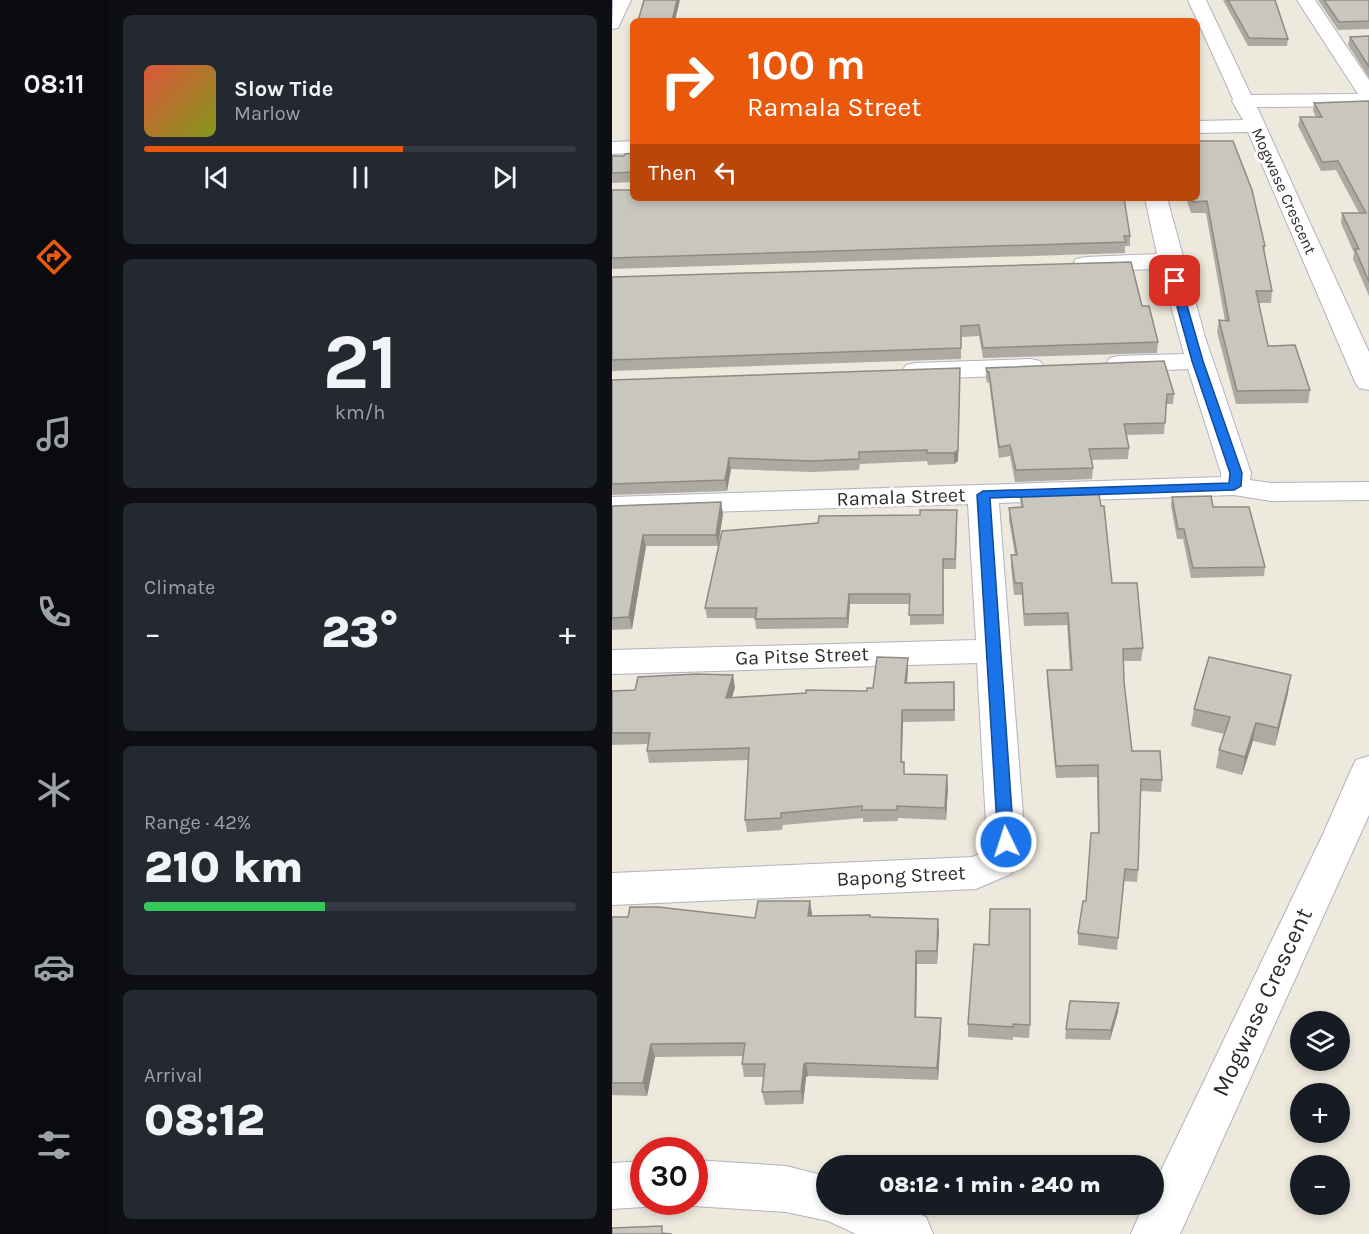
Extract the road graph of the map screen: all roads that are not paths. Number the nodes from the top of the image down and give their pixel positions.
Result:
1 (622, 0) edge
2 (1197, 0) edge
3 (1306, 0) edge
4 (612, 24) edge
5 (1369, 98) edge
6 (1242, 101) junction
7 (1256, 126) junction
8 (1200, 127) edge
9 (630, 147) edge
10 (612, 148) edge
11 (1157, 201) edge
12 (1170, 261) junction
13 (1063, 264) edge
14 (1198, 361) junction
15 (1090, 365) edge
16 (1054, 366) edge
17 (887, 372) edge
18 (1369, 382) edge
19 (1234, 486) junction
20 (1369, 491) edge
21 (983, 495) junction
22 (612, 506) edge
23 (992, 651) junction
24 (612, 662) edge
25 (1369, 770) edge
26 (612, 889) edge
27 (708, 1184) edge
28 (630, 1185) edge
29 (612, 1186) edge
30 (816, 1196) edge
31 (867, 1215) edge
32 (909, 1234) edge
33 (1155, 1234) edge

1 - 4 street
2 - 6 street, Mogwase Crescent
3 - 5 street
5 - 6 street
6 - 7 street, Mogwase Crescent
7 - 8 street
7 - 18 street, Mogwase Crescent
9 - 10 street
11 - 12 street
12 - 13 street
12 - 14 street
14 - 15 street
14 - 19 street
16 - 17 street
19 - 20 street, Ramala Street
19 - 21 street, Ramala Street
21 - 22 street, Ramala Street
21 - 23 street, Bapong Street
23 - 24 street, Ga Pitse Street
23 - 26 street, Bapong Street
25 - 33 street, Mogwase Crescent
27 - 30 street
28 - 29 street
31 - 32 street

